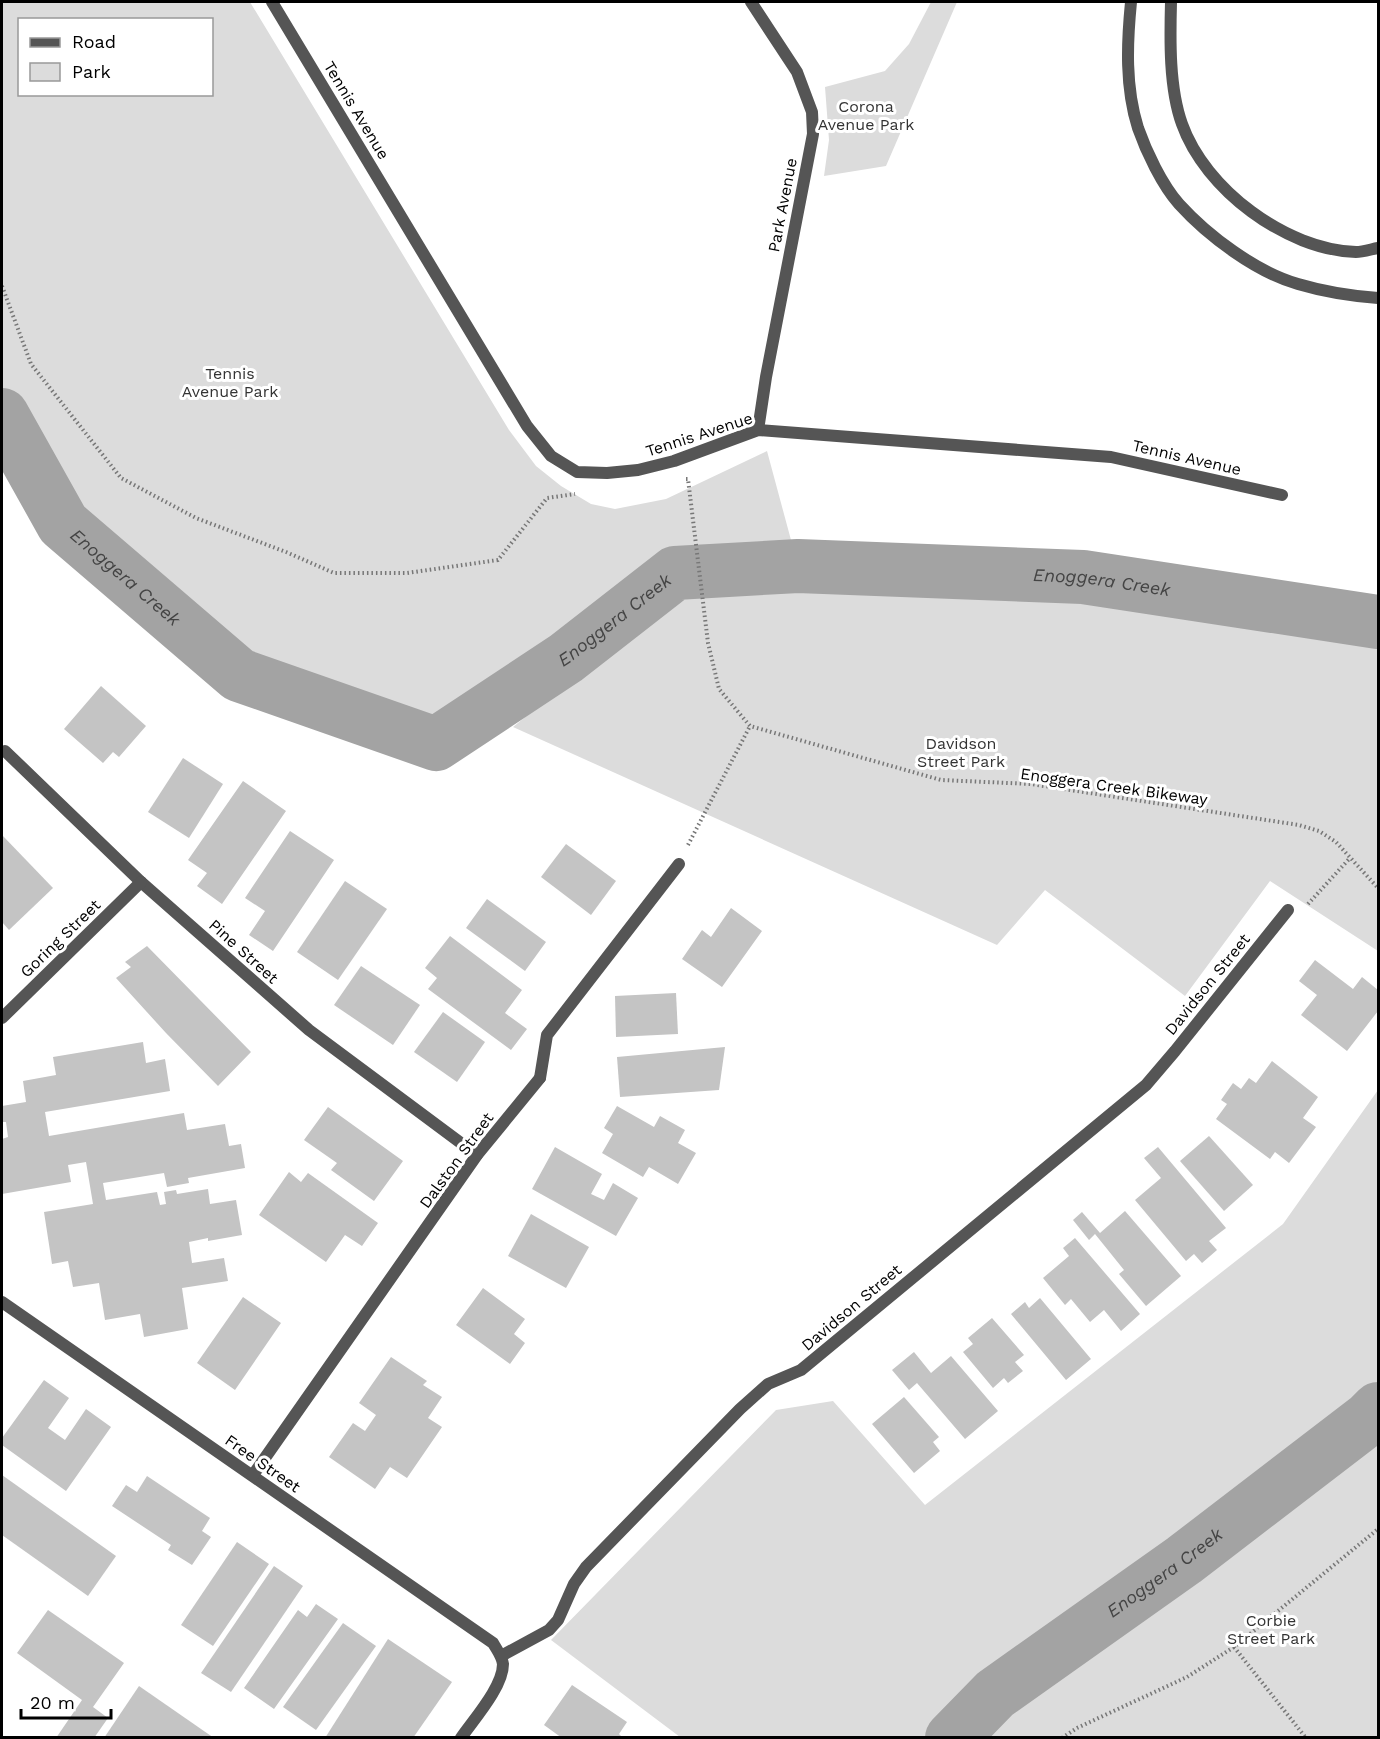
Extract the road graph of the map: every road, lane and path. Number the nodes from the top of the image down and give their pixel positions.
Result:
1 (272, 2) edge
2 (751, 2) edge
3 (1131, 2) edge
4 (1171, 2) edge
5 (1378, 248) edge
6 (2, 286) edge
7 (1378, 298) edge
8 (759, 430) junction
9 (676, 480) dead end
10 (582, 494) dead end
11 (1282, 495) dead end
12 (750, 726) junction
13 (5, 751) dead end
14 (1350, 858) junction
15 (679, 864) joint
16 (141, 882) junction
17 (1378, 888) edge
18 (1288, 910) joint
19 (2, 1018) edge
20 (477, 1155) junction
21 (3, 1308) edge
22 (253, 1476) junction
23 (1378, 1529) edge
24 (1234, 1647) junction
25 (501, 1656) junction
26 (461, 1737) edge
27 (1062, 1737) edge
28 (1306, 1737) edge

1 - 8 street, Tennis Avenue
2 - 8 street, Park Avenue
3 - 7 street
4 - 5 street
6 - 10 path
8 - 11 street, Tennis Avenue
9 - 12 path
12 - 14 path, Enoggera Creek Bikeway
12 - 15 path
13 - 16 street, Pine Street
14 - 17 path, Enoggera Creek Bikeway
14 - 18 path
15 - 20 street, Dalston Street
16 - 19 street, Goring Street
16 - 20 street, Pine Street
18 - 25 street, Davidson Street
20 - 22 street, Dalston Street
21 - 22 street, Free Street
22 - 25 street, Free Street
23 - 24 path
24 - 27 path
24 - 28 path
25 - 26 street

